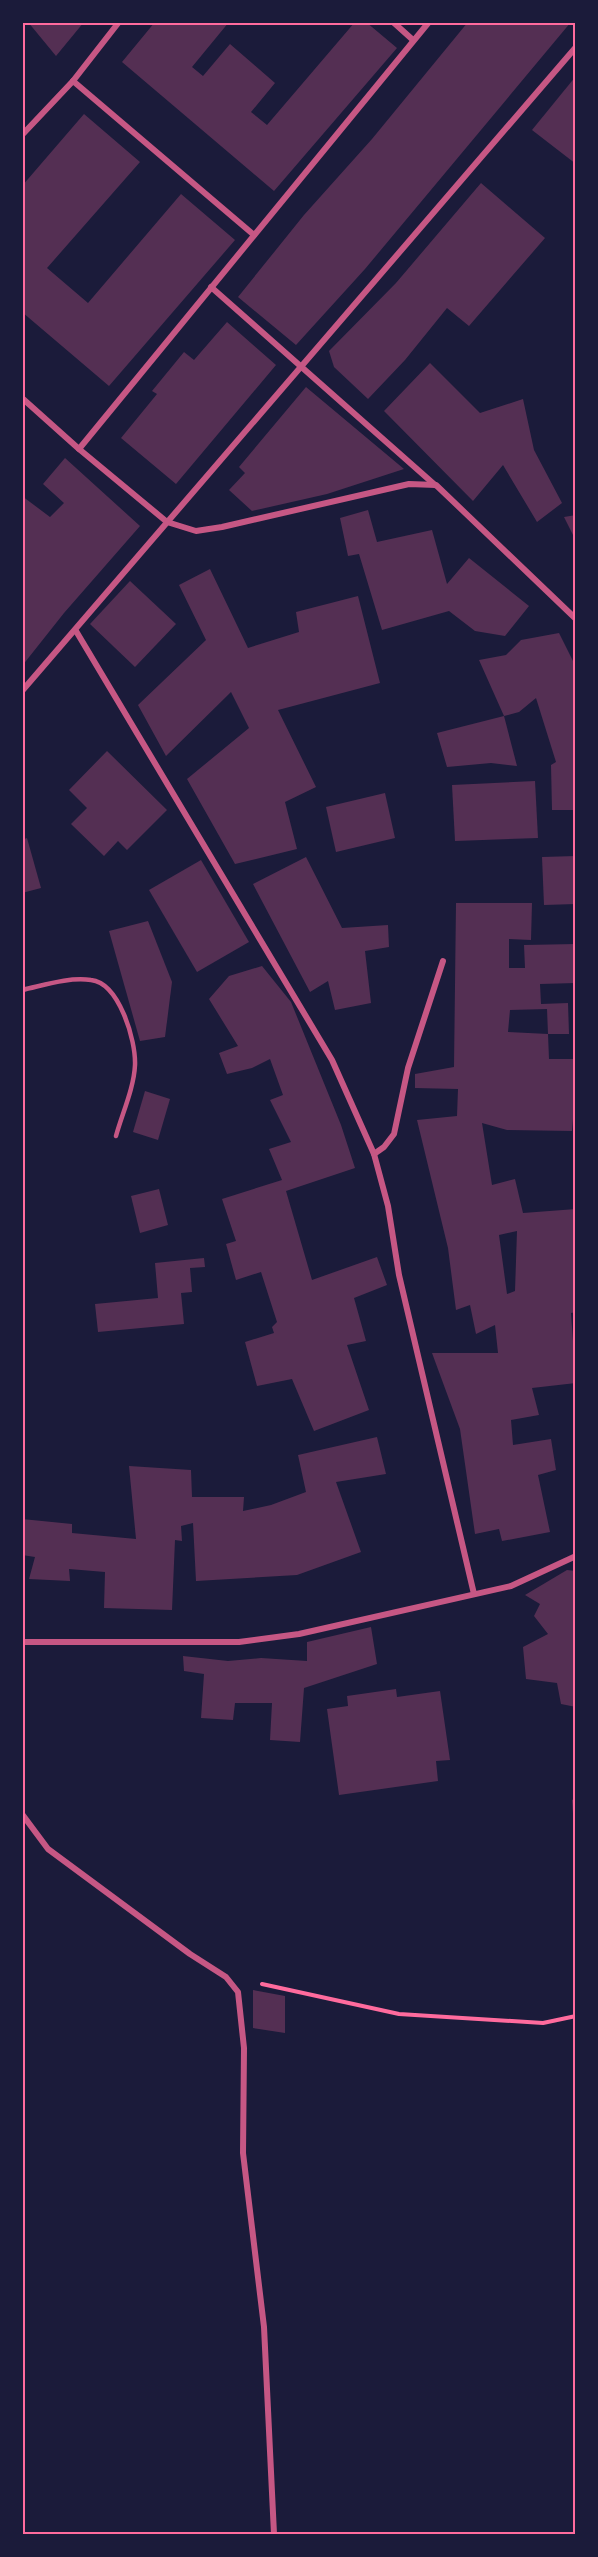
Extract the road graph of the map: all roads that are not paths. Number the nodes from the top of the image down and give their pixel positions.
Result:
1 (119, 22) edge
2 (393, 22) edge
3 (429, 22) edge
4 (413, 40) junction
5 (576, 47) edge
6 (73, 81) junction
7 (22, 135) edge
8 (254, 235) junction
9 (211, 287) junction
10 (302, 365) junction
11 (22, 398) edge
12 (79, 449) junction
13 (436, 485) junction
14 (167, 522) junction
15 (576, 619) edge
16 (76, 631) junction
17 (22, 691) edge
18 (443, 961) dead end
19 (22, 990) edge
20 (116, 1137) dead end
21 (374, 1154) junction
22 (576, 1556) edge
23 (474, 1594) junction
24 (22, 1642) edge
25 (22, 1814) edge
26 (274, 2535) edge

1 - 6 street
2 - 4 street
3 - 4 street
4 - 8 street
5 - 10 street
6 - 7 street
6 - 8 street
8 - 9 street
9 - 10 street
9 - 12 street
10 - 13 street
10 - 14 street
11 - 12 street
12 - 14 street
13 - 14 street
13 - 15 street
14 - 16 street
16 - 17 street
16 - 21 street
18 - 21 street
19 - 20 lane
21 - 23 street
22 - 23 street
23 - 24 street
25 - 26 street

